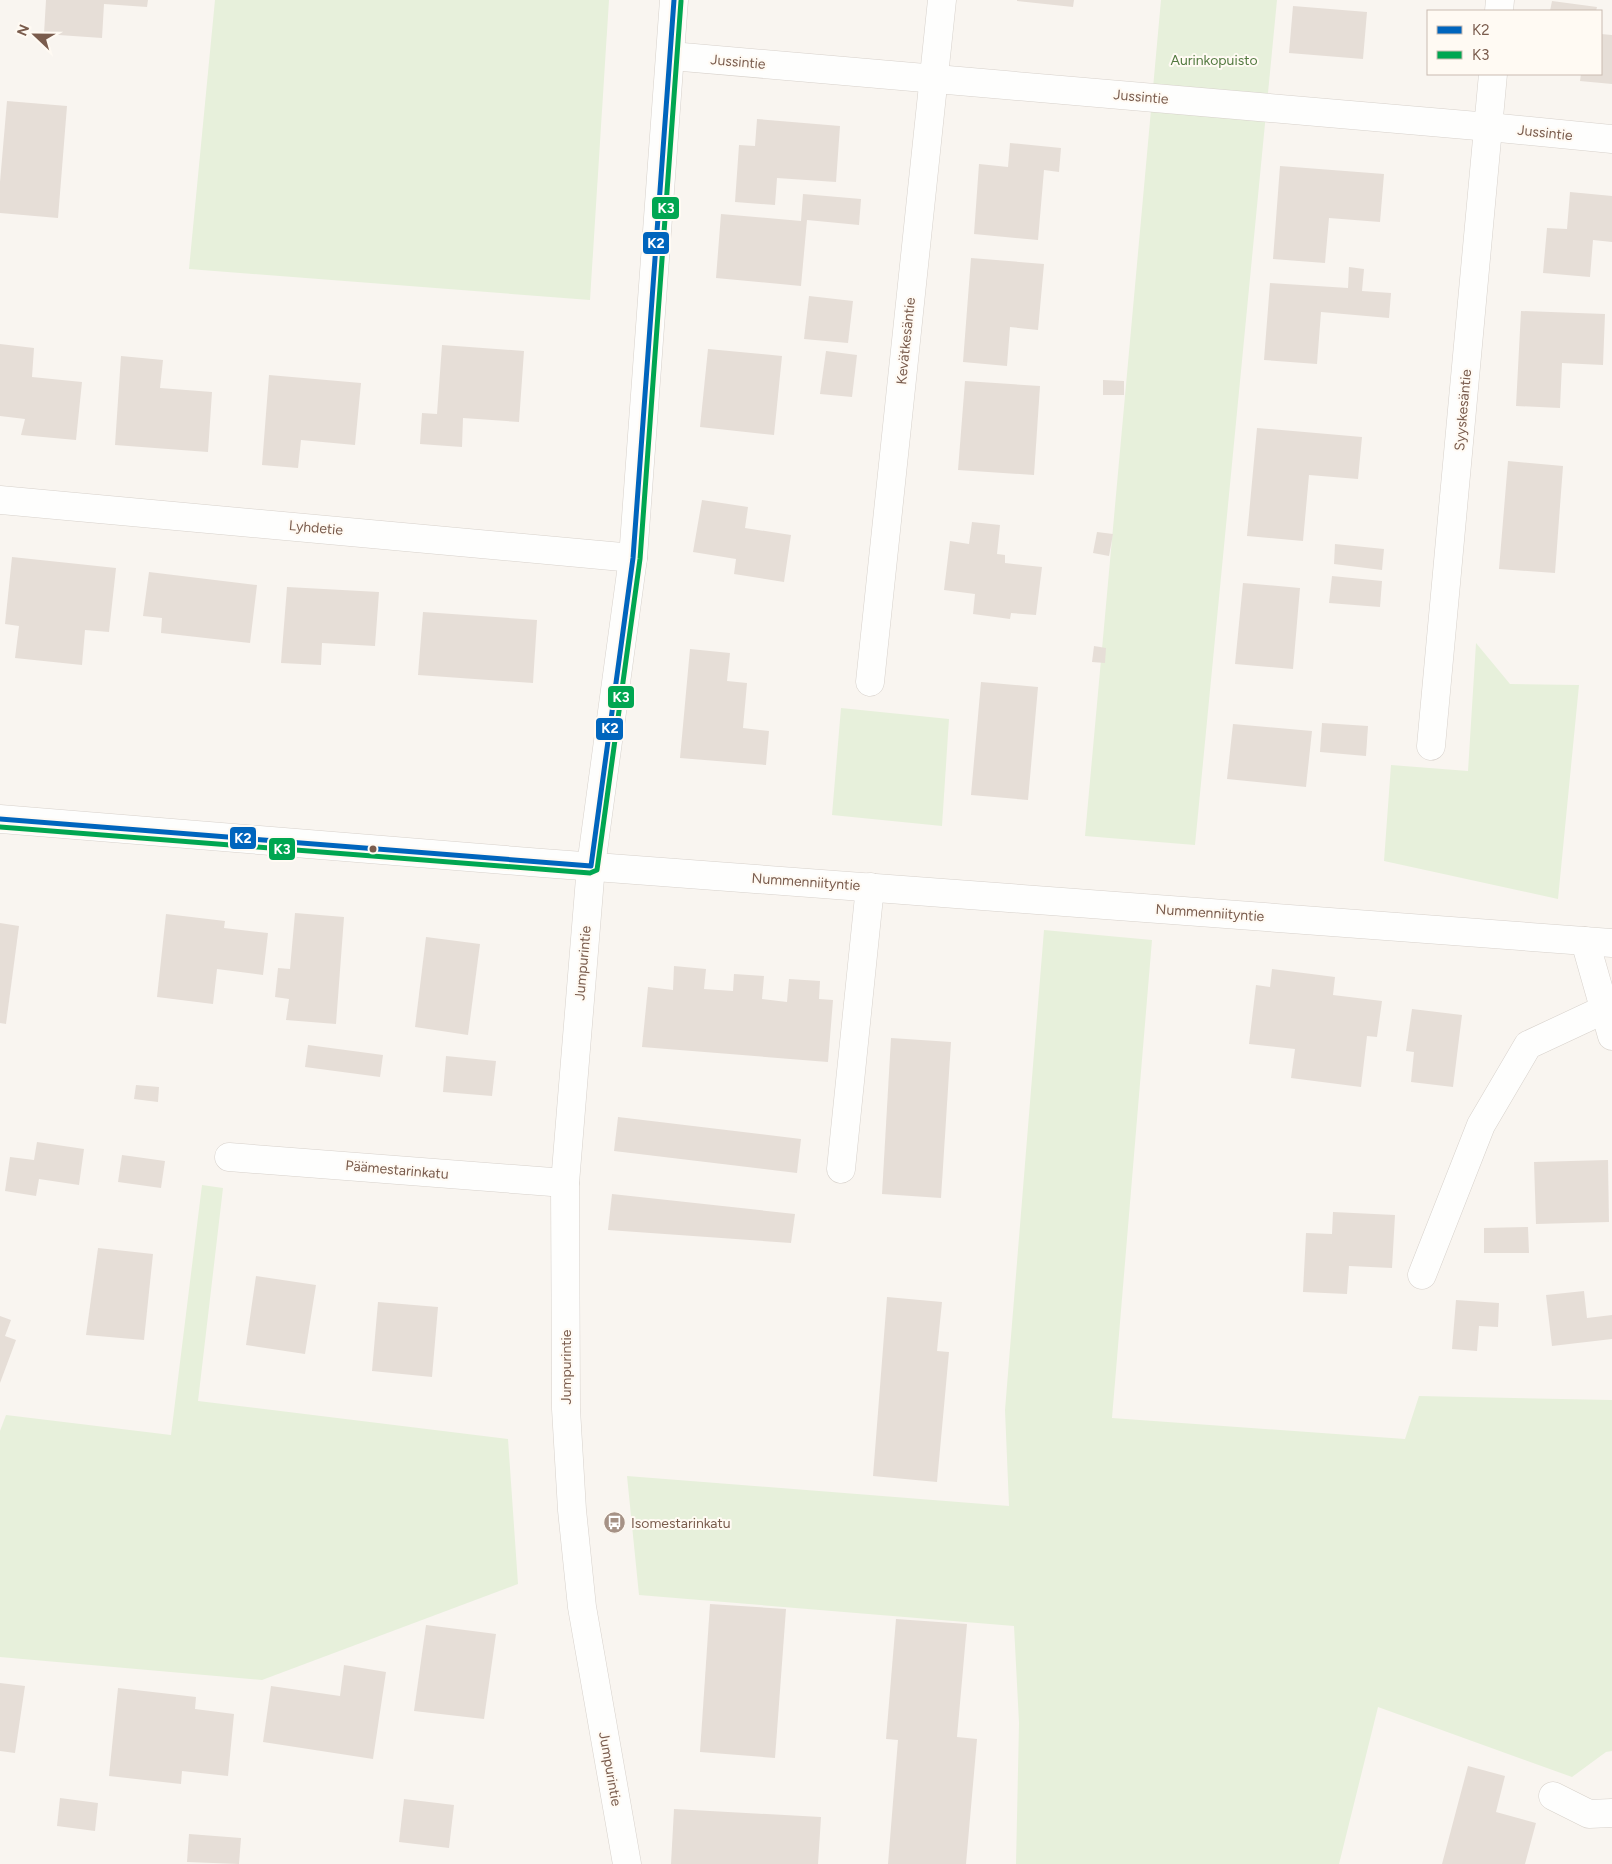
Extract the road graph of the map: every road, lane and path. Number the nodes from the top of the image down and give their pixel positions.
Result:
1 (674, 0) edge
2 (942, 0) edge
3 (671, 56) junction
4 (1494, 75) edge
5 (933, 79) junction
6 (1489, 127) junction
7 (1612, 139) edge
8 (0, 500) edge
9 (633, 558) junction
10 (870, 682) dead end
11 (1431, 746) dead end
12 (0, 819) edge
13 (591, 866) junction
14 (870, 887) junction
15 (1585, 941) junction
16 (1612, 943) edge
17 (1604, 1010) junction
18 (1612, 1036) edge
19 (229, 1157) dead end
20 (841, 1169) dead end
21 (565, 1183) junction
22 (1422, 1275) dead end
23 (1553, 1796) dead end
24 (1612, 1813) edge
25 (627, 1864) edge

1 - 3 street, Jumpurintie
2 - 5 street, Kevätkesäntie
3 - 5 street, Jussintie
3 - 9 street, Jumpurintie
4 - 6 street, Syyskesäntie
5 - 6 street, Jussintie
5 - 10 street, Kevätkesäntie
6 - 7 street, Jussintie
6 - 11 street, Syyskesäntie
8 - 9 street, Lyhdetie
9 - 13 street, Jumpurintie
12 - 13 street, Nummenniityntie
13 - 14 street, Nummenniityntie
13 - 21 street, Jumpurintie
14 - 15 street, Nummenniityntie
14 - 20 street
15 - 16 street, Nummenniityntie
15 - 17 street
17 - 18 street
17 - 22 street
19 - 21 street, Päämestarinkatu
21 - 25 street, Jumpurintie
23 - 24 street

